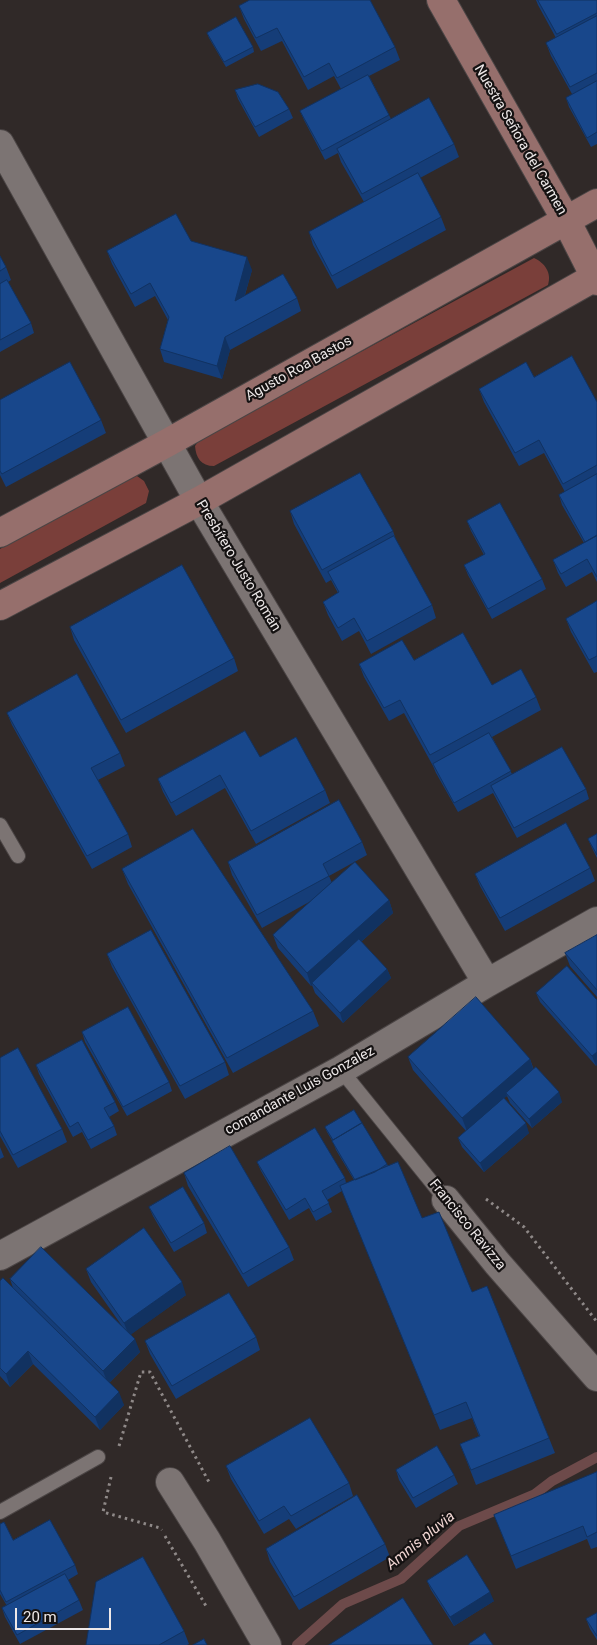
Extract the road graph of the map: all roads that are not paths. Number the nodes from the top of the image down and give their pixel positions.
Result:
1 (441, 0) edge
2 (0, 144) edge
3 (597, 203) edge
4 (566, 220) junction
5 (596, 278) edge
6 (167, 443) junction
7 (199, 501) junction
8 (0, 533) edge
9 (0, 606) edge
10 (0, 825) edge
11 (18, 856) dead end
12 (597, 921) edge
13 (486, 983) junction
14 (341, 1070) junction
15 (446, 1200) joint
16 (0, 1256) edge
17 (597, 1377) edge
18 (98, 1458) dead end
19 (170, 1482) dead end
20 (0, 1512) edge
21 (267, 1645) edge

1 - 4 street, Nuestra Señora del Carmen
2 - 6 street, Presbítero Justo Román
3 - 4 street, Agusto Roa Bastos
4 - 5 street, Nuestra Señora del Carmen
4 - 6 street, Agusto Roa Bastos
5 - 7 street
6 - 7 street, Presbítero Justo Román
6 - 8 street, Agusto Roa Bastos
7 - 9 street
7 - 13 street, Presbítero Justo Román
10 - 11 lane
12 - 13 street, comandante Luis Gonzalez
13 - 14 street, comandante Luis Gonzalez
14 - 15 lane, Francisco Ravizza
14 - 16 street, comandante Luis Gonzalez
15 - 17 street, Francisco Ravizza
18 - 20 lane
19 - 21 street

